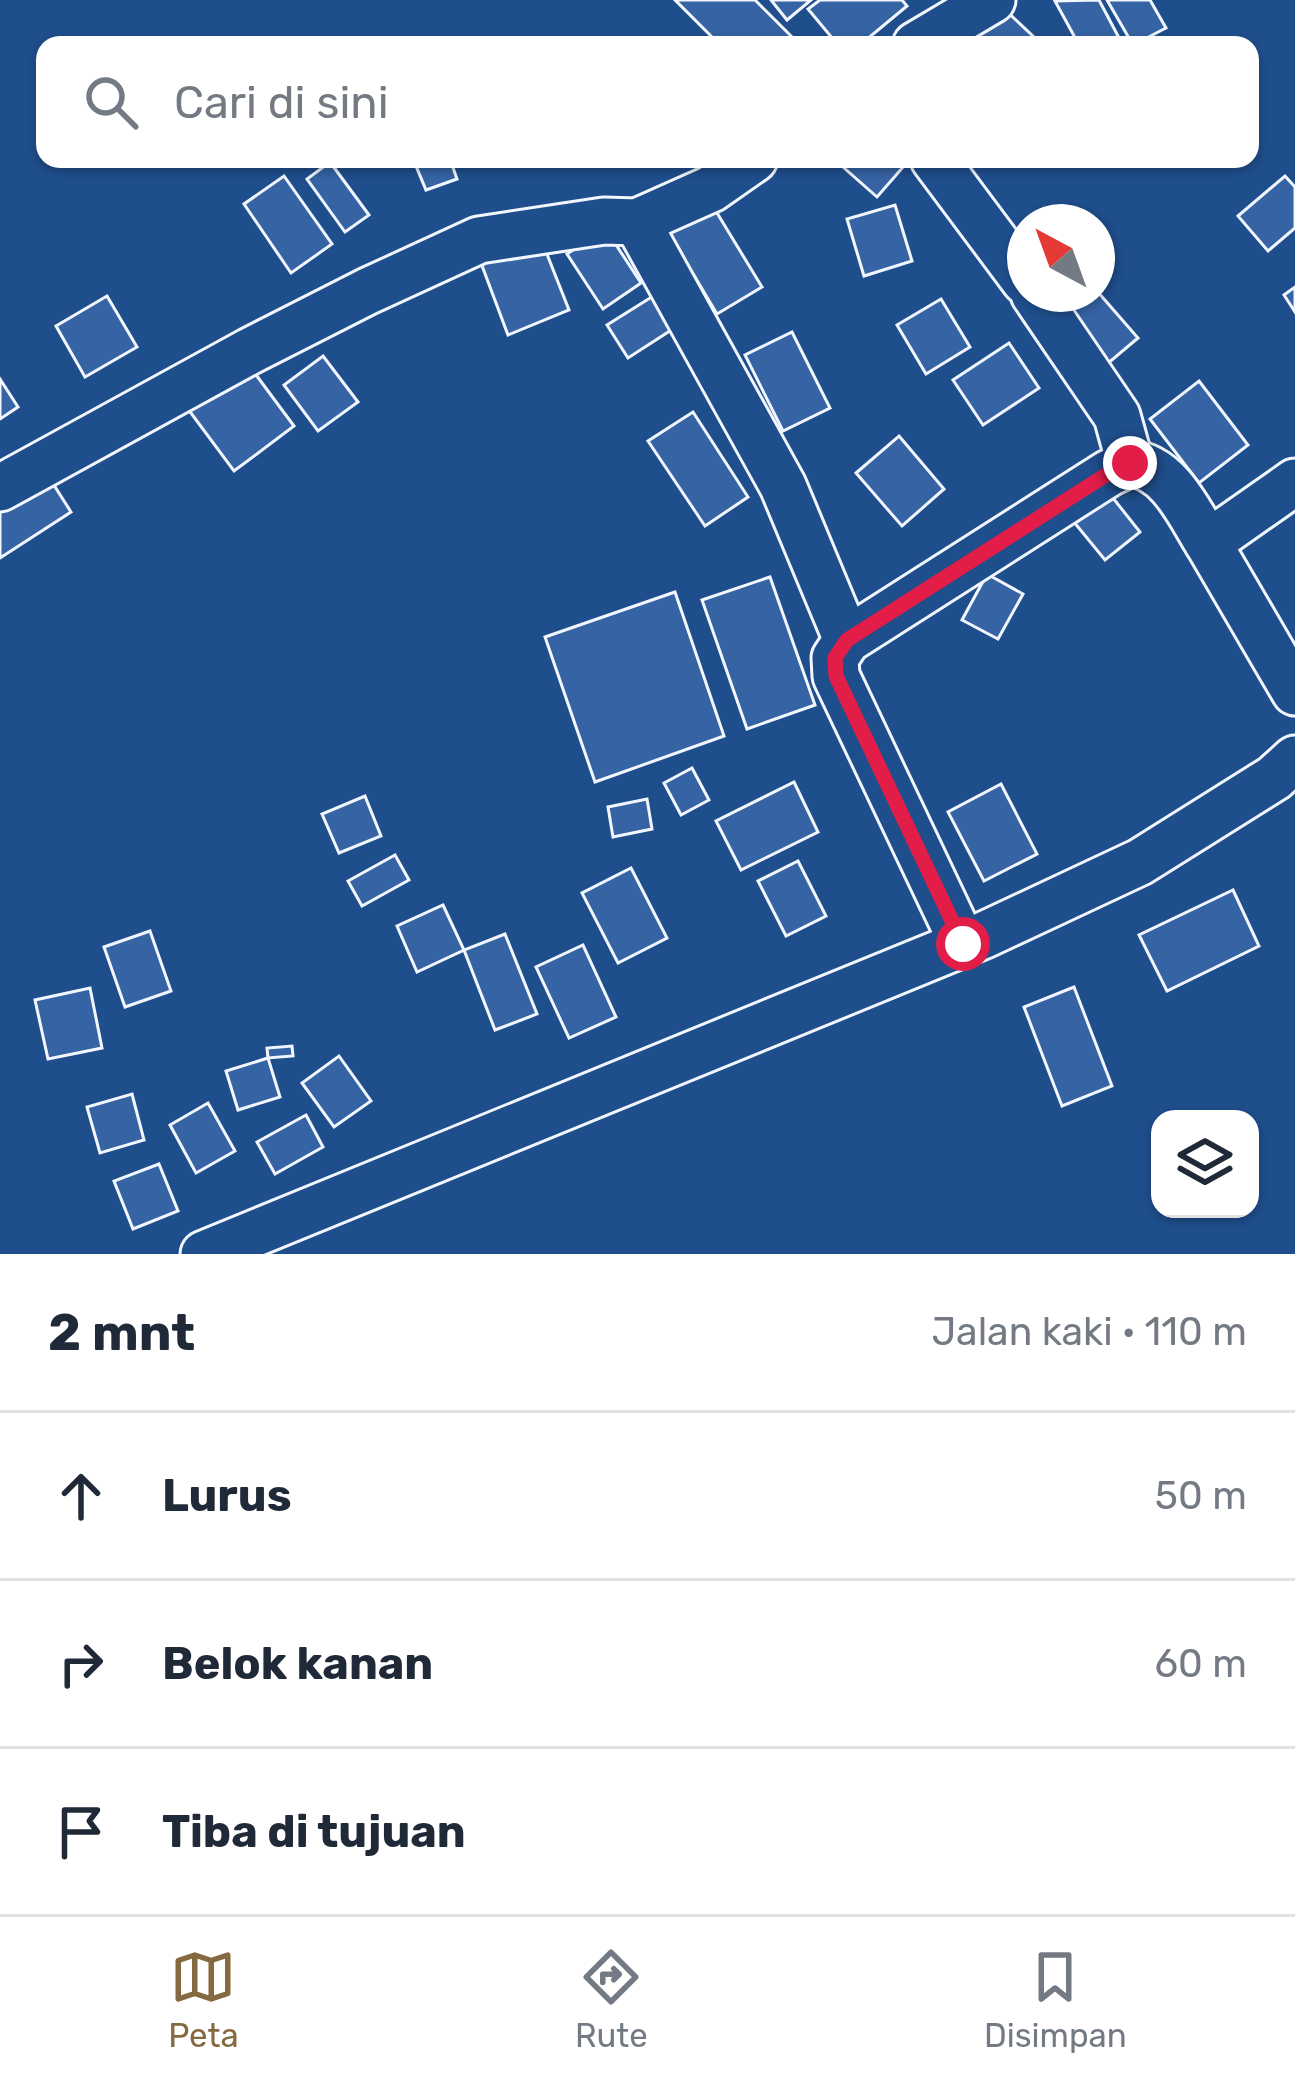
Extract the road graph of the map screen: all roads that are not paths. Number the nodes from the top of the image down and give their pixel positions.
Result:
1 (992, 0) edge
2 (925, 25) edge
3 (741, 168) edge
4 (941, 168) edge
5 (637, 221) junction
6 (1007, 257) edge
7 (1046, 312) edge
8 (1130, 463) junction
9 (1295, 482) edge
10 (0, 488) edge
11 (1208, 543) junction
12 (847, 640) junction
13 (1295, 692) edge
14 (1295, 759) edge
15 (963, 944) junction
16 (204, 1254) edge

1 - 2 street
3 - 5 street
4 - 6 street
5 - 10 street
5 - 12 street
7 - 8 street
8 - 11 street
8 - 12 street
9 - 11 street
11 - 13 street
12 - 15 street
14 - 15 street
15 - 16 street

